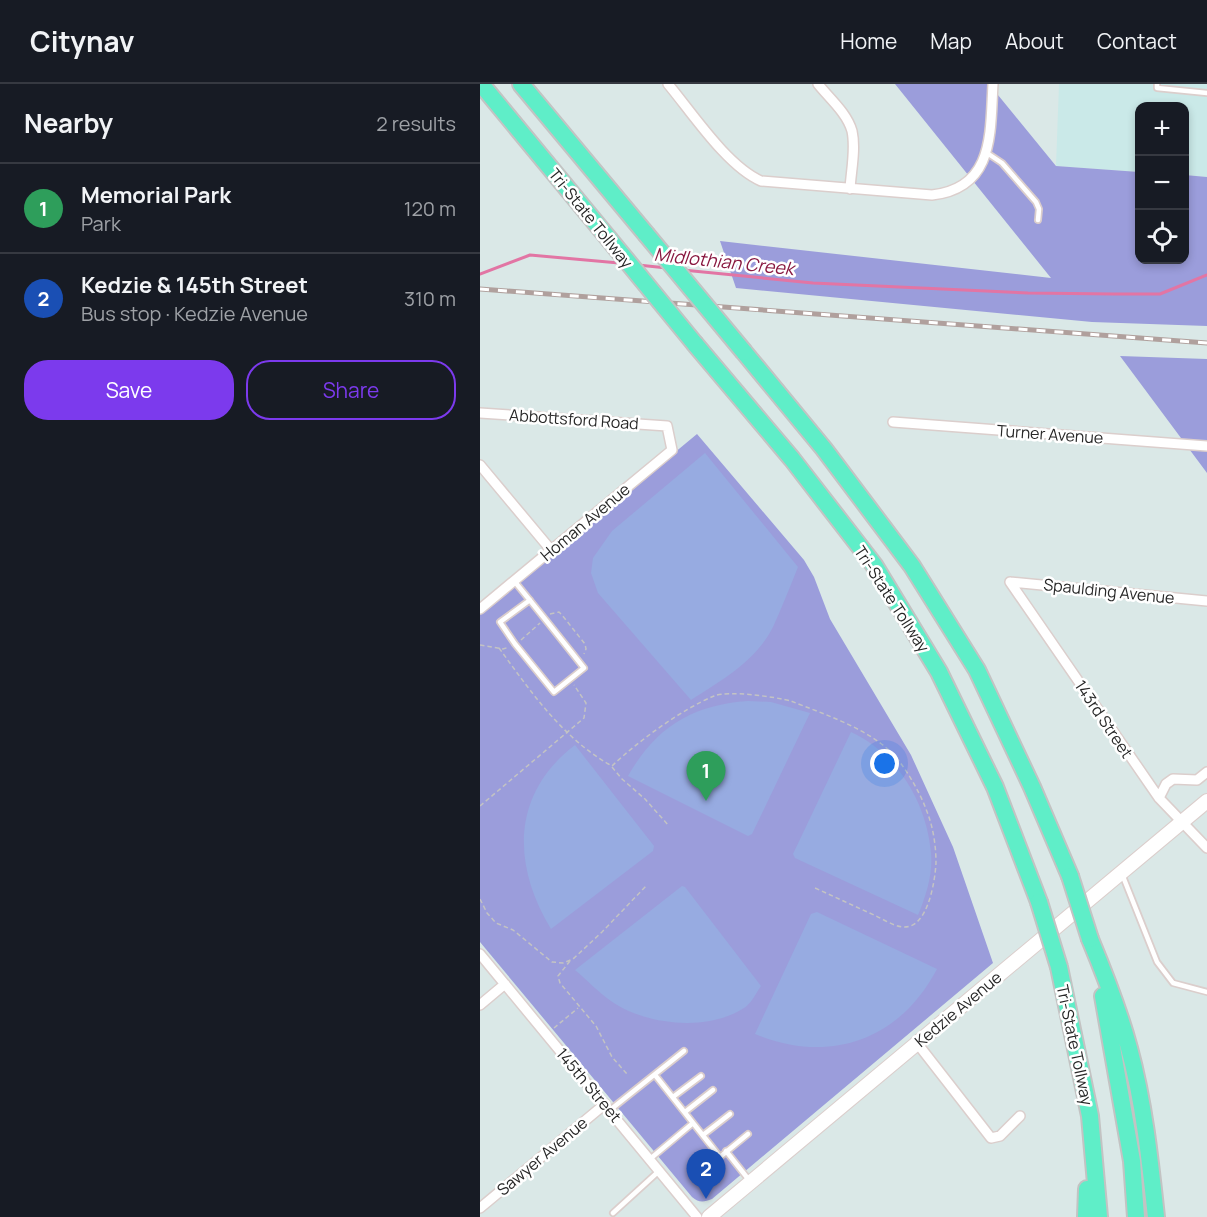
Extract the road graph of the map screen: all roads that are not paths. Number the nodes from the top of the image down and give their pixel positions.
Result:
1 (481, 84) edge
2 (521, 84) edge
3 (668, 84) edge
4 (818, 84) edge
5 (993, 84) edge
6 (1157, 84) edge
7 (1207, 93) edge
8 (987, 153) junction
9 (850, 189) junction
10 (1038, 220) dead end
11 (480, 412) edge
12 (893, 422) dead end
13 (667, 426) joint
14 (1207, 446) edge
15 (480, 465) edge
16 (551, 550) junction
17 (514, 581) junction
18 (1010, 582) joint
19 (530, 600) junction
20 (1207, 601) edge
21 (480, 609) edge
22 (1207, 772) edge
23 (1159, 798) junction
24 (1207, 801) edge
25 (1180, 822) junction
26 (1207, 848) edge
27 (1121, 872) junction
28 (1090, 939) junction
29 (480, 954) edge
30 (505, 984) junction
31 (1207, 992) edge
32 (480, 1005) edge
33 (917, 1043) junction
34 (684, 1051) dead end
35 (655, 1075) junction
36 (700, 1076) dead end
37 (713, 1090) dead end
38 (673, 1097) junction
39 (607, 1107) junction
40 (685, 1112) junction
41 (730, 1114) dead end
42 (1020, 1116) dead end
43 (1090, 1116) junction
44 (693, 1123) junction
45 (748, 1134) dead end
46 (703, 1135) junction
47 (726, 1151) junction
48 (650, 1159) junction
49 (659, 1171) junction
50 (751, 1182) junction
51 (480, 1208) edge
52 (613, 1213) dead end
53 (697, 1217) edge
54 (710, 1217) edge
55 (1086, 1217) edge
56 (1099, 1217) edge
57 (1136, 1217) edge
58 (1156, 1217) edge

1 - 43 highway, Tri-State Tollway, bridge
2 - 28 highway, Tri-State Tollway, bridge
3 - 9 street
4 - 9 street
5 - 8 street
6 - 7 lane
8 - 9 street
8 - 10 lane
11 - 13 street, Abbottsford Road
12 - 14 street, Turner Avenue
13 - 16 street, Homan Avenue
15 - 16 street
16 - 17 street, Homan Avenue
17 - 19 lane
17 - 21 street, Homan Avenue
18 - 20 street, Spaulding Avenue
18 - 23 street, 143rd Street
19 - 19 lane
22 - 23 street
23 - 25 street, 143rd Street
24 - 25 main road, Kedzie Avenue
25 - 26 street, 143rd Street
25 - 27 main road, Kedzie Avenue
27 - 31 lane
27 - 33 main road, Kedzie Avenue
28 - 57 highway, Tri-State Tollway
28 - 58 highway
29 - 30 street, 145th Street
30 - 32 street
30 - 39 street, 145th Street
33 - 42 street
33 - 50 main road, Kedzie Avenue
34 - 35 lane
35 - 38 lane
35 - 39 lane
36 - 38 lane
37 - 40 lane
38 - 40 lane
39 - 48 street, 145th Street
39 - 51 street, Sawyer Avenue
40 - 44 lane
41 - 46 lane
43 - 55 highway
43 - 56 highway, Tri-State Tollway
44 - 46 lane
44 - 48 lane
45 - 47 lane
46 - 47 lane
47 - 50 lane
48 - 49 street, 145th Street
49 - 52 lane
49 - 53 street, 145th Street
50 - 54 main road, Kedzie Avenue

